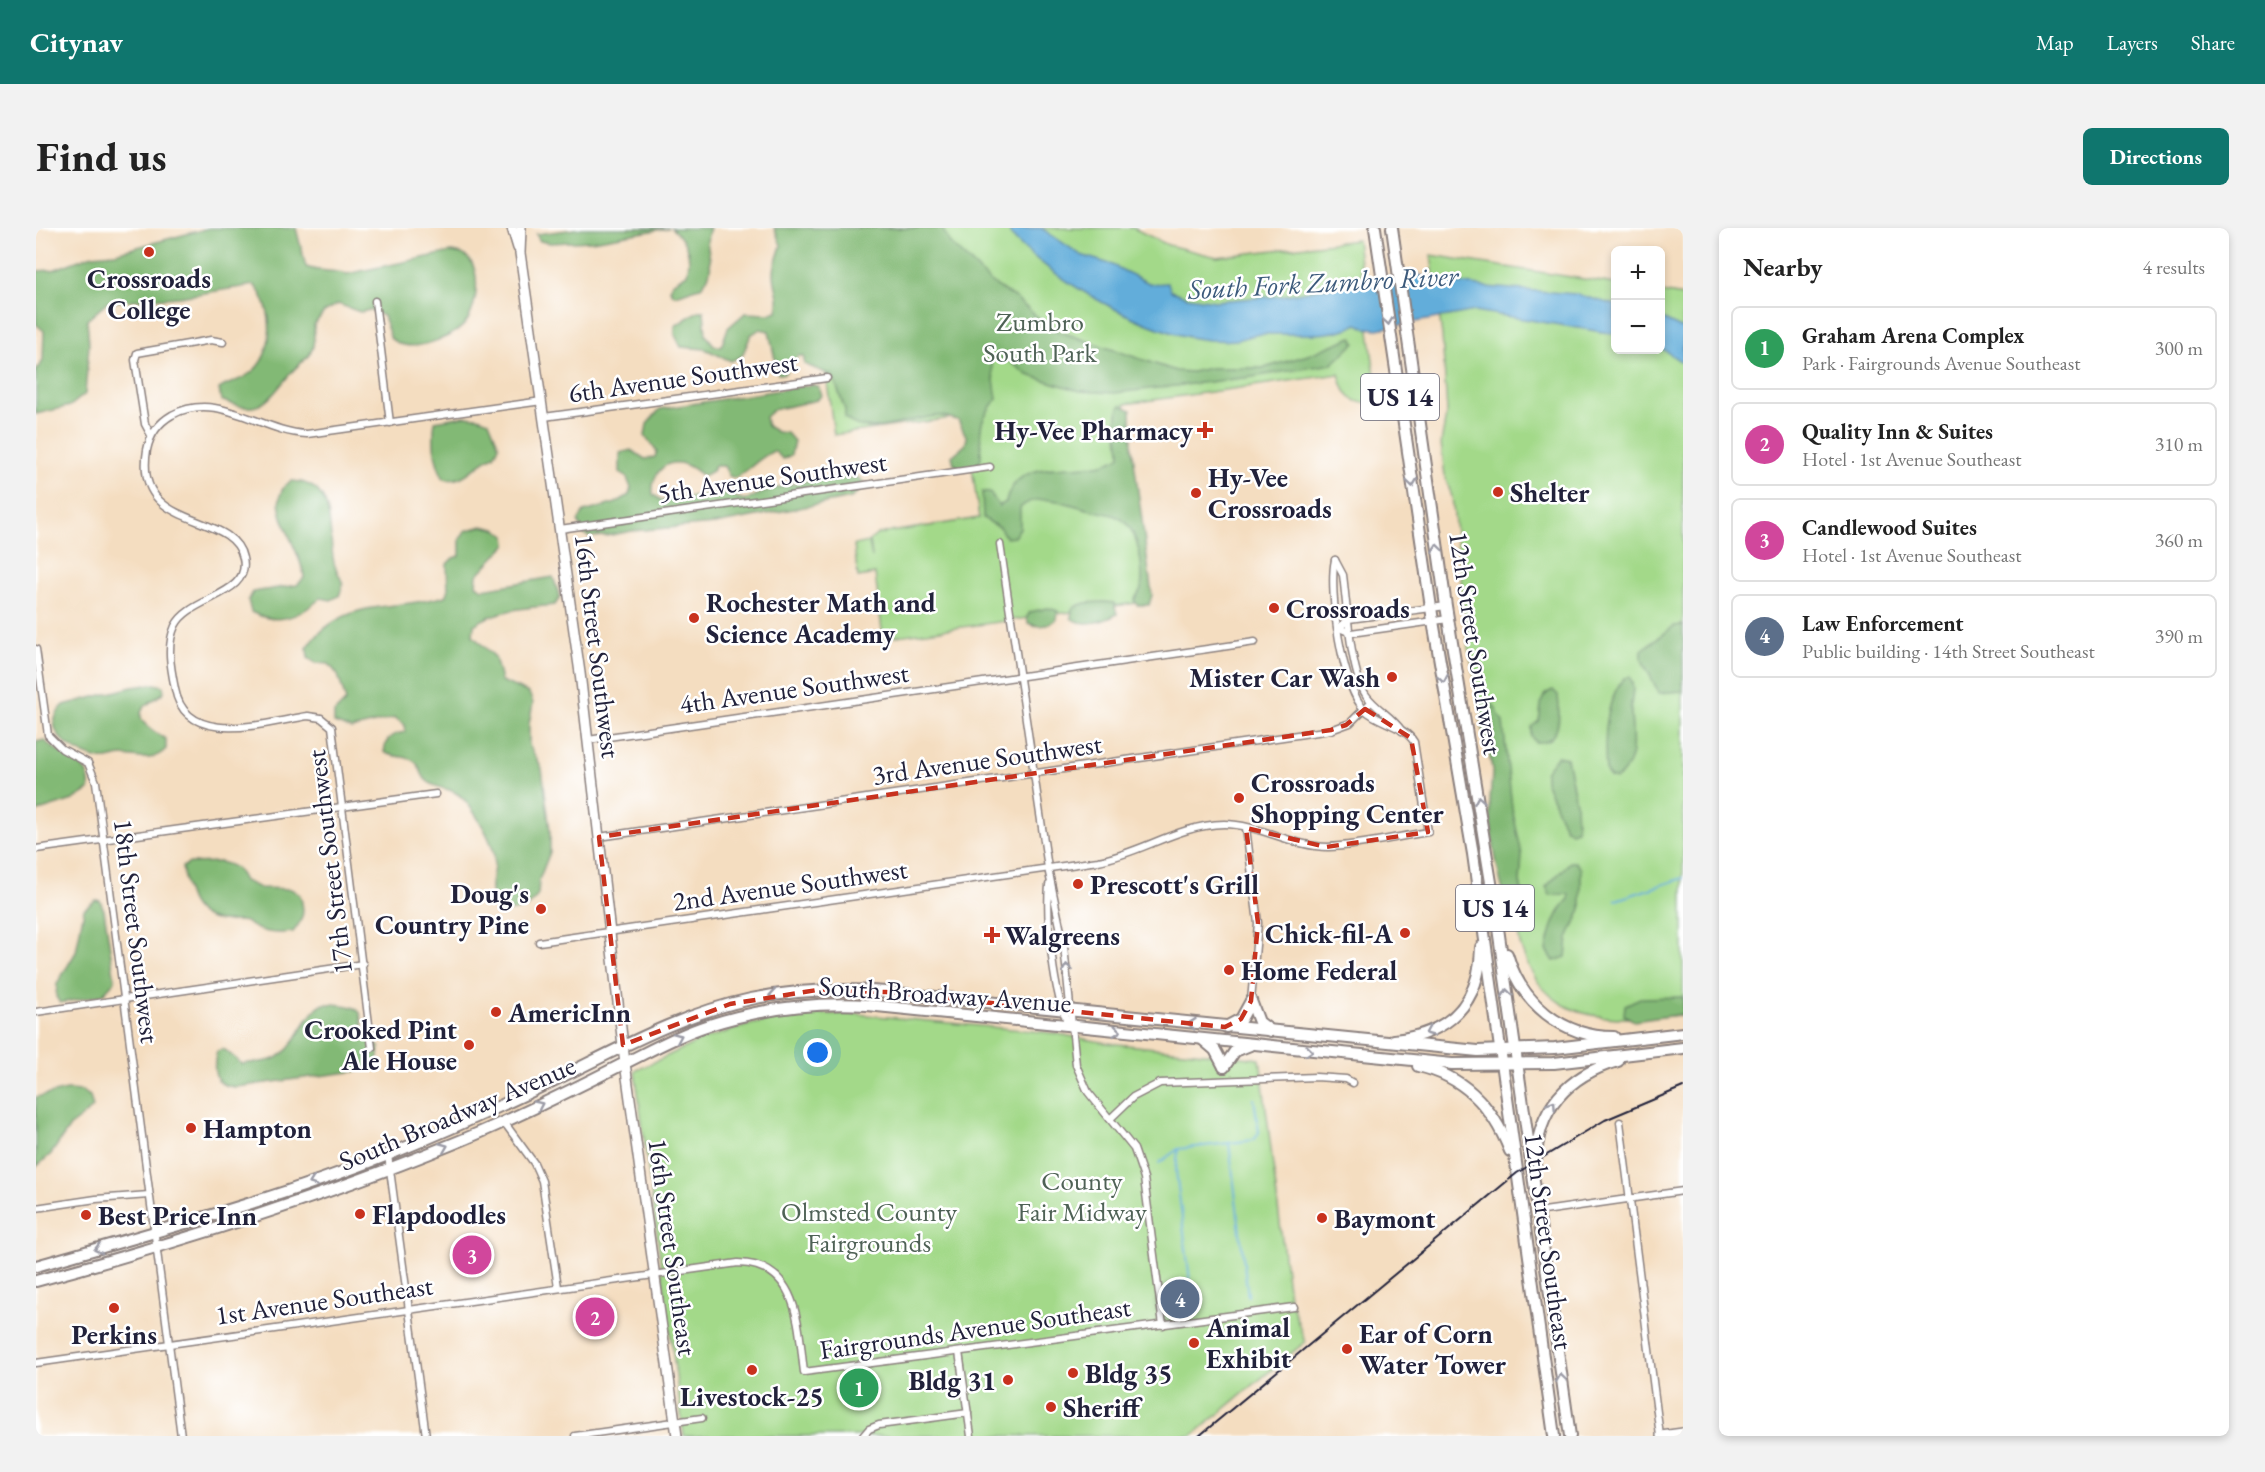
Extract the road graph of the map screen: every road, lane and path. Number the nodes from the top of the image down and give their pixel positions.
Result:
1 (512, 228) edge
2 (522, 228) edge
3 (1375, 228) edge
4 (1392, 228) edge
5 (520, 254) junction
6 (375, 301) dead end
7 (223, 342) dead end
8 (827, 378) dead end
9 (542, 401) junction
10 (544, 417) junction
11 (390, 423) junction
12 (151, 435) junction
13 (990, 467) dead end
14 (560, 529) junction
15 (1000, 544) dead end
16 (1446, 606) junction
17 (1431, 609) junction
18 (1349, 619) junction
19 (1448, 619) junction
20 (1433, 621) junction
21 (1339, 628) junction
22 (1351, 633) junction
23 (1255, 642) dead end
24 (36, 649) edge
25 (37, 658) edge
26 (1019, 676) junction
27 (1371, 702) junction
28 (1365, 710) junction
29 (1403, 732) junction
30 (588, 740) junction
31 (1033, 774) junction
32 (435, 796) dead end
33 (340, 806) junction
34 (1246, 828) junction
35 (599, 837) junction
36 (104, 838) junction
37 (36, 849) edge
38 (1048, 868) junction
39 (1049, 878) junction
40 (1495, 907) junction
41 (1481, 910) junction
42 (609, 932) junction
43 (538, 942) dead end
44 (363, 964) junction
45 (125, 999) junction
46 (1251, 1000) junction
47 (1066, 1010) junction
48 (36, 1012) edge
49 (1070, 1026) junction
50 (1225, 1027) junction
51 (1274, 1033) junction
52 (1683, 1033) edge
53 (1202, 1039) junction
54 (1371, 1042) junction
55 (1251, 1044) junction
56 (623, 1046) junction
57 (372, 1048) dead end
58 (1683, 1048) edge
59 (1500, 1051) junction
60 (1515, 1051) junction
61 (1654, 1052) junction
62 (1376, 1058) junction
63 (626, 1063) junction
64 (1502, 1065) junction
65 (1517, 1065) junction
66 (1224, 1067) junction
67 (1223, 1081) junction
68 (1353, 1083) dead end
69 (1110, 1119) junction
70 (504, 1121) junction
71 (1620, 1122) dead end
72 (388, 1155) junction
73 (390, 1169) junction
74 (1517, 1170) junction
75 (1683, 1191) edge
76 (149, 1195) junction
77 (1629, 1199) junction
78 (1537, 1207) junction
79 (36, 1208) edge
80 (156, 1241) junction
81 (36, 1266) edge
82 (654, 1274) junction
83 (36, 1281) edge
84 (558, 1287) junction
85 (1294, 1307) dead end
86 (408, 1309) junction
87 (1163, 1325) junction
88 (170, 1344) junction
89 (958, 1352) junction
90 (36, 1363) edge
91 (804, 1372) joint
92 (968, 1413) junction
93 (702, 1418) dead end
94 (675, 1422) junction
95 (1683, 1433) edge
96 (181, 1436) edge
97 (426, 1436) edge
98 (575, 1436) edge
99 (676, 1436) edge
100 (863, 1436) edge
101 (971, 1436) edge
102 (1554, 1436) edge
103 (1570, 1436) edge
104 (1661, 1436) edge

1 - 5 main road, 16th Street Southwest
2 - 5 main road, 16th Street Southwest
3 -> 17 main road, 12th Street Southwest / US 14
16 -> 4 main road, 12th Street Southwest / US 14
5 - 9 main road, 16th Street Southwest
6 - 11 street
7 - 12 street
8 - 10 street, 6th Avenue Southwest
9 - 10 main road, 16th Street Southwest
9 - 11 street, 6th Avenue Southwest
10 - 14 main road, 16th Street Southwest
11 - 12 street, 6th Avenue Southwest
12 - 33 street, 17th Street Southwest
13 - 14 street, 5th Avenue Southwest
14 - 30 main road, 16th Street Southwest
15 - 26 street
16 - 17 street
16 - 19 main road, 12th Street Southwest / US 14
17 - 18 street
17 - 20 main road, 12th Street Southwest / US 14
18 - 21 street
18 - 21 street
18 - 22 street
19 - 20 street
40 -> 19 main road, 12th Street Southwest / US 14
20 - 22 street
20 -> 41 main road, 12th Street Southwest / US 14
21 - 22 street
21 - 28 street
22 - 27 street
23 - 26 street, 4th Avenue Southwest
24 - 25 street, 18th Street Southwest
25 - 36 street, 18th Street Southwest
26 - 30 street, 4th Avenue Southwest
26 - 31 street
27 - 28 street, 3rd Avenue Southwest
27 - 29 street
28 - 29 street
28 - 31 street, 3rd Avenue Southwest
29 - 34 street, 2nd Avenue Southwest
30 - 35 main road, 16th Street Southwest
31 - 35 street, 3rd Avenue Southwest
31 - 38 street
32 - 33 street
33 - 36 street
33 - 44 street, 17th Street Southwest
34 - 38 street, 2nd Avenue Southwest
34 - 46 street
35 - 42 main road, 16th Street Southwest
36 - 37 street
36 - 45 street, 18th Street Southwest
38 - 39 street
38 - 42 street, 2nd Avenue Southwest
47 -> 39 street
39 - 47 street
40 - 52 main road
60 -> 40 main road, 12th Street Southwest / US 14
41 -> 54 main road
41 - 59 main road, 12th Street Southwest / US 14
42 - 43 street, 2nd Avenue Southwest
42 - 56 main road, 16th Street Southwest
44 - 45 street
44 - 57 street, 17th Street Southwest
45 - 48 street
45 - 76 street, 18th Street Southwest
46 - 50 main road
46 - 51 main road
47 - 49 street
50 -> 47 main road, South Broadway Avenue
47 -> 56 main road, South Broadway Avenue
49 -> 53 main road, South Broadway Avenue
63 -> 49 main road, South Broadway Avenue
49 - 69 street
50 - 51 main road, South Broadway Avenue
51 - 54 main road, South Broadway Avenue
52 - 60 main road, South Broadway Avenue
53 - 55 main road, South Broadway Avenue
53 - 66 main road
54 - 59 main road, South Broadway Avenue
55 -> 62 main road, South Broadway Avenue
55 - 66 main road
56 - 63 main road, 16th Street Southeast
56 - 72 main road, South Broadway Avenue
58 - 61 main road, South Broadway Avenue
59 - 60 main road, South Broadway Avenue
59 - 64 main road, 12th Street Southeast / US 14
60 - 65 main road, 12th Street Southwest / US 14
61 - 65 main road, South Broadway Avenue
78 -> 61 main road
62 - 64 main road, South Broadway Avenue
62 - 74 main road
70 -> 63 main road, South Broadway Avenue
63 - 82 main road, 16th Street Southeast
64 - 65 main road, South Broadway Avenue
64 - 74 main road, 12th Street Southeast / US 14
65 - 78 main road, 12th Street Southeast / US 14
66 - 67 street
67 - 68 street
67 - 69 street
69 - 87 street
73 -> 70 main road, South Broadway Avenue
70 - 84 street
71 - 77 street
72 - 73 street
72 -> 80 main road, South Broadway Avenue
73 - 80 main road, South Broadway Avenue
73 - 86 street
74 - 102 main road, 12th Street Southeast / US 14
75 - 77 street
76 - 79 street
76 - 80 street, 18th Street Southwest
77 - 78 street
77 - 104 street
103 -> 78 main road, 12th Street Southeast / US 14
80 -> 81 main road, South Broadway Avenue
80 - 83 main road, South Broadway Avenue
80 - 88 street, 18th Street Southwest
82 - 84 street, 1st Avenue Southeast
82 - 91 street, 1st Avenue Southeast
82 - 94 main road, 16th Street Southeast
84 - 86 street, 1st Avenue Southeast
85 - 87 street, Fairgrounds Avenue Southeast
86 - 88 street, 1st Avenue Southeast
86 - 97 street
87 - 89 street, Fairgrounds Avenue Southeast
88 - 90 street, 1st Avenue Southeast
88 - 96 street, 18th Street Southwest
89 - 91 street, Fairgrounds Avenue Southeast
89 - 92 street
92 - 100 street
92 - 101 street
93 - 94 street
94 - 98 street
94 - 99 main road, 16th Street Southeast
95 - 104 main road

